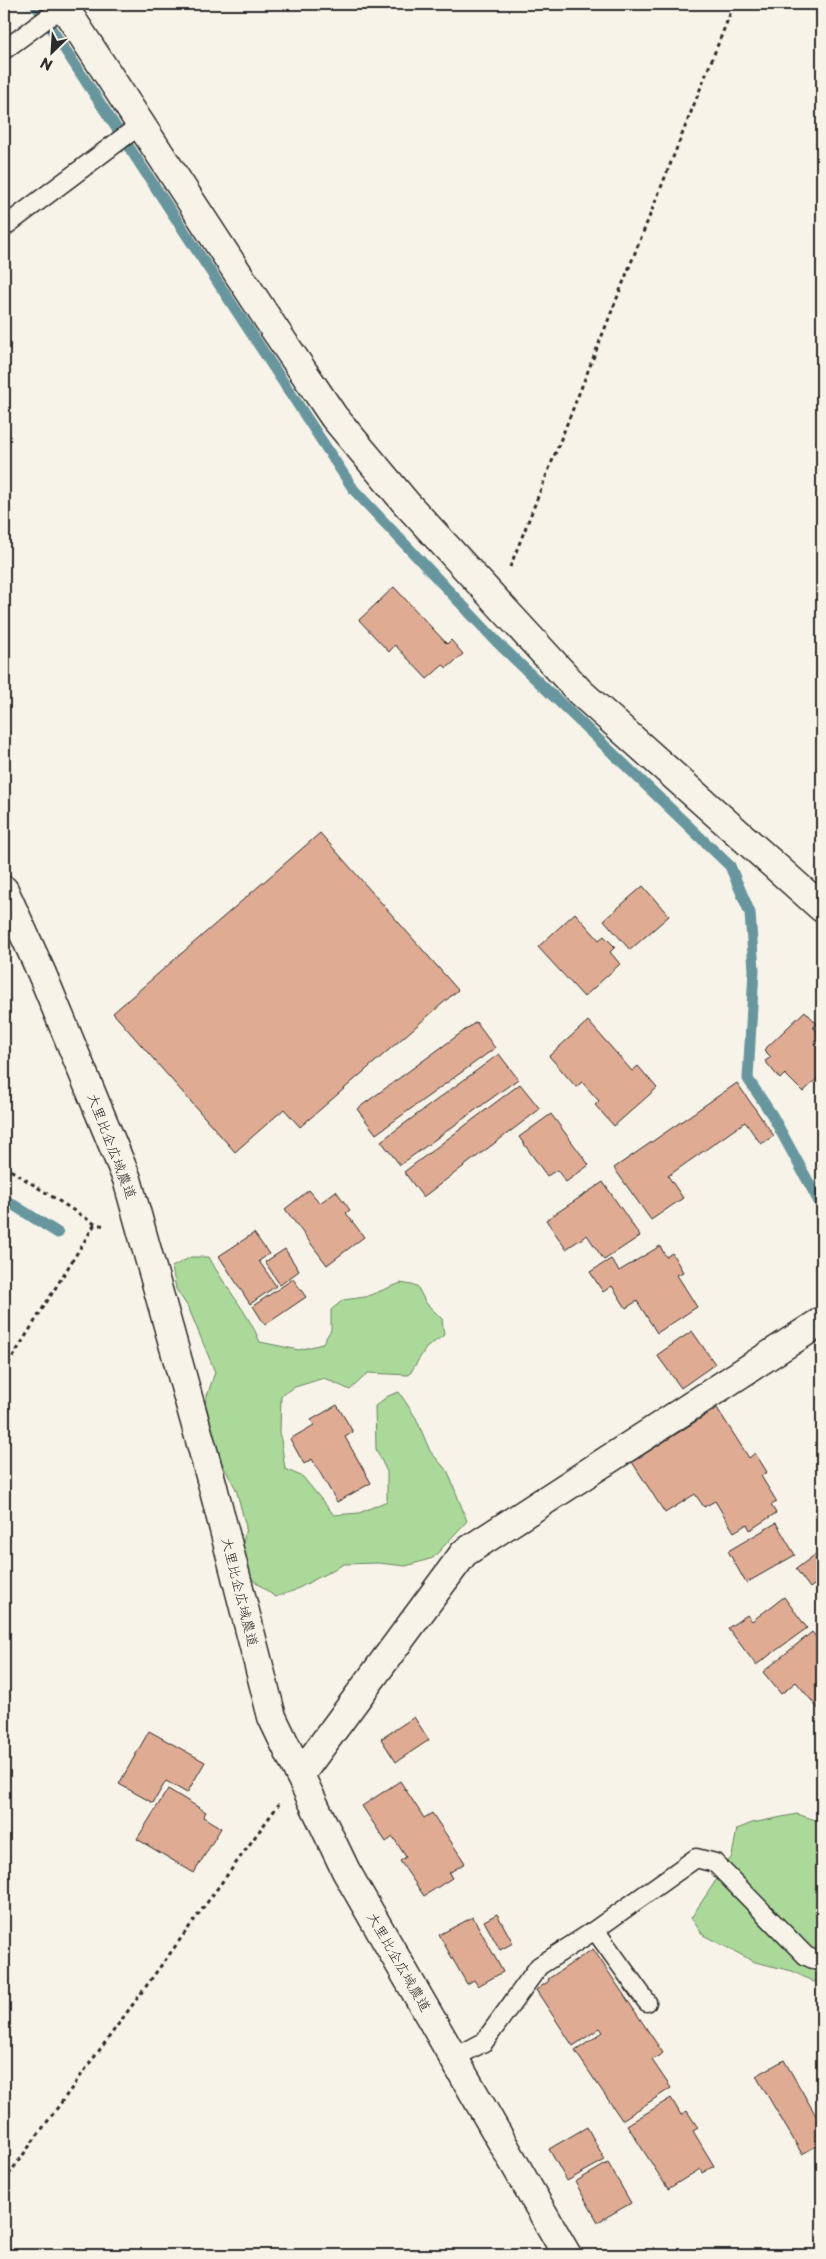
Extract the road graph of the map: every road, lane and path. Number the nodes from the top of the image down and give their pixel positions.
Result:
1 (734, 4) edge
2 (63, 5) edge
3 (4, 50) edge
4 (140, 125) junction
5 (4, 226) edge
6 (496, 602) junction
7 (4, 890) edge
8 (822, 908) edge
9 (4, 1166) edge
10 (95, 1224) junction
11 (143, 1235) junction
12 (822, 1321) edge
13 (4, 1370) edge
14 (300, 1775) junction
15 (595, 1930) junction
16 (822, 1963) edge
17 (647, 2002) dead end
18 (454, 2058) junction
19 (4, 2181) edge
20 (567, 2255) edge

1 - 6 path
2 - 3 lane
2 - 4 street
4 - 5 lane
4 - 6 street
6 - 8 street
7 - 11 street, 大里比企広域農道
9 - 10 path
10 - 11 path
10 - 13 path
11 - 14 street, 大里比企広域農道
12 - 14 street
14 - 18 street, 大里比企広域農道
14 - 19 path
15 - 16 lane
15 - 17 lane
15 - 18 lane
18 - 20 street, 大里比企広域農道

